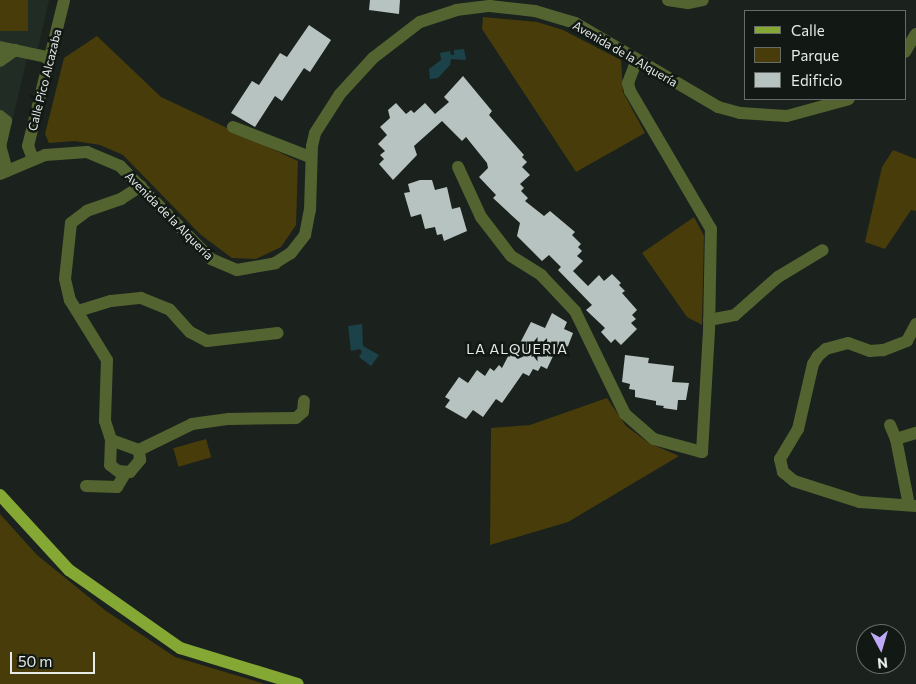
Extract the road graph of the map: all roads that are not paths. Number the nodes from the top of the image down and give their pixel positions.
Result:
1 (64, 0) edge
2 (668, 0) edge
3 (703, 0) edge
4 (490, 3) edge
5 (916, 34) edge
6 (0, 47) edge
7 (14, 50) junction
8 (906, 50) edge
9 (51, 58) junction
10 (637, 60) junction
11 (0, 61) edge
12 (845, 100) edge
13 (0, 116) edge
14 (233, 127) dead end
15 (0, 145) edge
16 (310, 157) junction
17 (32, 159) junction
18 (458, 167) dead end
19 (3, 172) edge
20 (141, 186) junction
21 (823, 250) dead end
22 (78, 311) junction
23 (710, 320) junction
24 (916, 324) edge
25 (278, 333) dead end
26 (304, 401) dead end
27 (890, 425) dead end
28 (916, 433) edge
29 (896, 439) junction
30 (111, 440) junction
31 (139, 450) junction
32 (126, 472) junction
33 (86, 486) dead end
34 (0, 495) edge
35 (913, 505) edge
36 (298, 684) edge

1 - 9 street, Calle Pico Alcazaba
2 - 3 street
4 - 10 street, Avenida de la Alquería
4 - 16 street, Avenida de la Alquería
5 - 8 street
6 - 7 street
7 - 9 street
7 - 11 street
9 - 17 street, Calle Pico Alcazaba
10 - 12 street, Avenida de la Alquería
10 - 23 street
13 - 15 street
14 - 16 street
15 - 19 street
16 - 20 street, Avenida de la Alquería
17 - 19 street, Avenida de la Alquería
17 - 20 street, Avenida de la Alquería
18 - 23 street
20 - 22 street
21 - 23 street
22 - 25 street
22 - 30 street
24 - 35 street
26 - 31 street
27 - 29 street
28 - 29 street
29 - 35 street
30 - 31 street
30 - 32 street
31 - 32 street
32 - 33 street
34 - 36 main road

